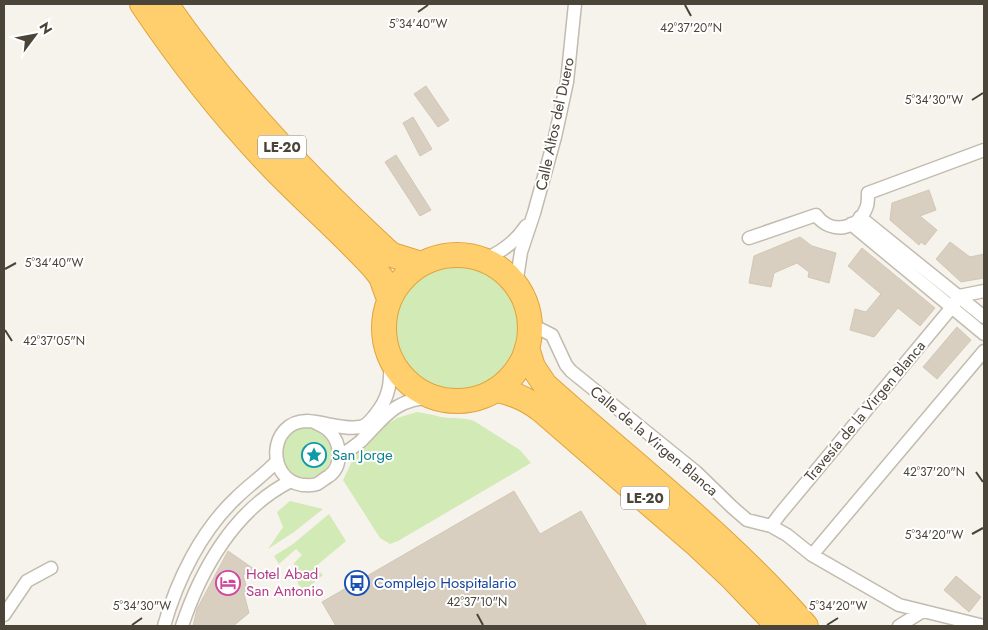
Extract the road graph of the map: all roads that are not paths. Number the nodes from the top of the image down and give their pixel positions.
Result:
1 (142, 4) edge
2 (166, 4) edge
3 (575, 4) edge
4 (984, 150) edge
5 (534, 213) junction
6 (856, 220) junction
7 (749, 238) dead end
8 (483, 260) junction
9 (421, 264) junction
10 (516, 285) junction
11 (984, 291) edge
12 (959, 296) junction
13 (389, 299) junction
14 (952, 307) junction
15 (984, 317) edge
16 (530, 324) junction
17 (984, 334) edge
18 (527, 348) junction
19 (984, 351) edge
20 (390, 359) junction
21 (496, 390) junction
22 (432, 397) junction
23 (314, 422) junction
24 (339, 457) junction
25 (276, 462) junction
26 (291, 481) junction
27 (771, 526) junction
28 (812, 555) junction
29 (51, 568) dead end
30 (923, 611) junction
31 (4, 615) edge
32 (164, 626) edge
33 (182, 626) edge
34 (778, 626) edge
35 (806, 626) edge
36 (899, 626) edge
37 (984, 626) edge

1 - 13 highway, LE-20
2 - 9 highway, LE-20
3 - 5 street, Calle Altos del Duero
4 - 6 street
5 - 8 street, Calle Altos del Duero
5 - 10 street, Calle Altos del Duero
6 - 7 street
6 - 12 street
6 - 14 street
8 - 9 highway, LE-20
8 - 10 highway, LE-20
9 - 13 highway, LE-20
10 - 16 highway, LE-20
11 - 12 street
12 - 14 street, Travesía de la Virgen Blanca
12 - 15 street
13 - 20 highway, LE-20
14 - 17 street
14 - 27 street, Travesía de la Virgen Blanca
16 - 18 highway, LE-20
16 - 27 street, Calle de la Virgen Blanca
18 - 21 highway, LE-20
18 - 35 highway, LE-20
19 - 28 street
20 - 22 highway, LE-20
20 - 23 street
21 - 22 highway, LE-20
21 - 34 highway, LE-20
22 - 24 street
23 - 24 street
23 - 25 street
24 - 26 street
25 - 26 street
25 - 32 street
26 - 33 street
27 - 28 street, Calle de la Virgen Blanca
28 - 30 street, Calle de la Virgen Blanca
29 - 31 street
30 - 36 street
30 - 37 street, Calle de la Virgen Blanca

